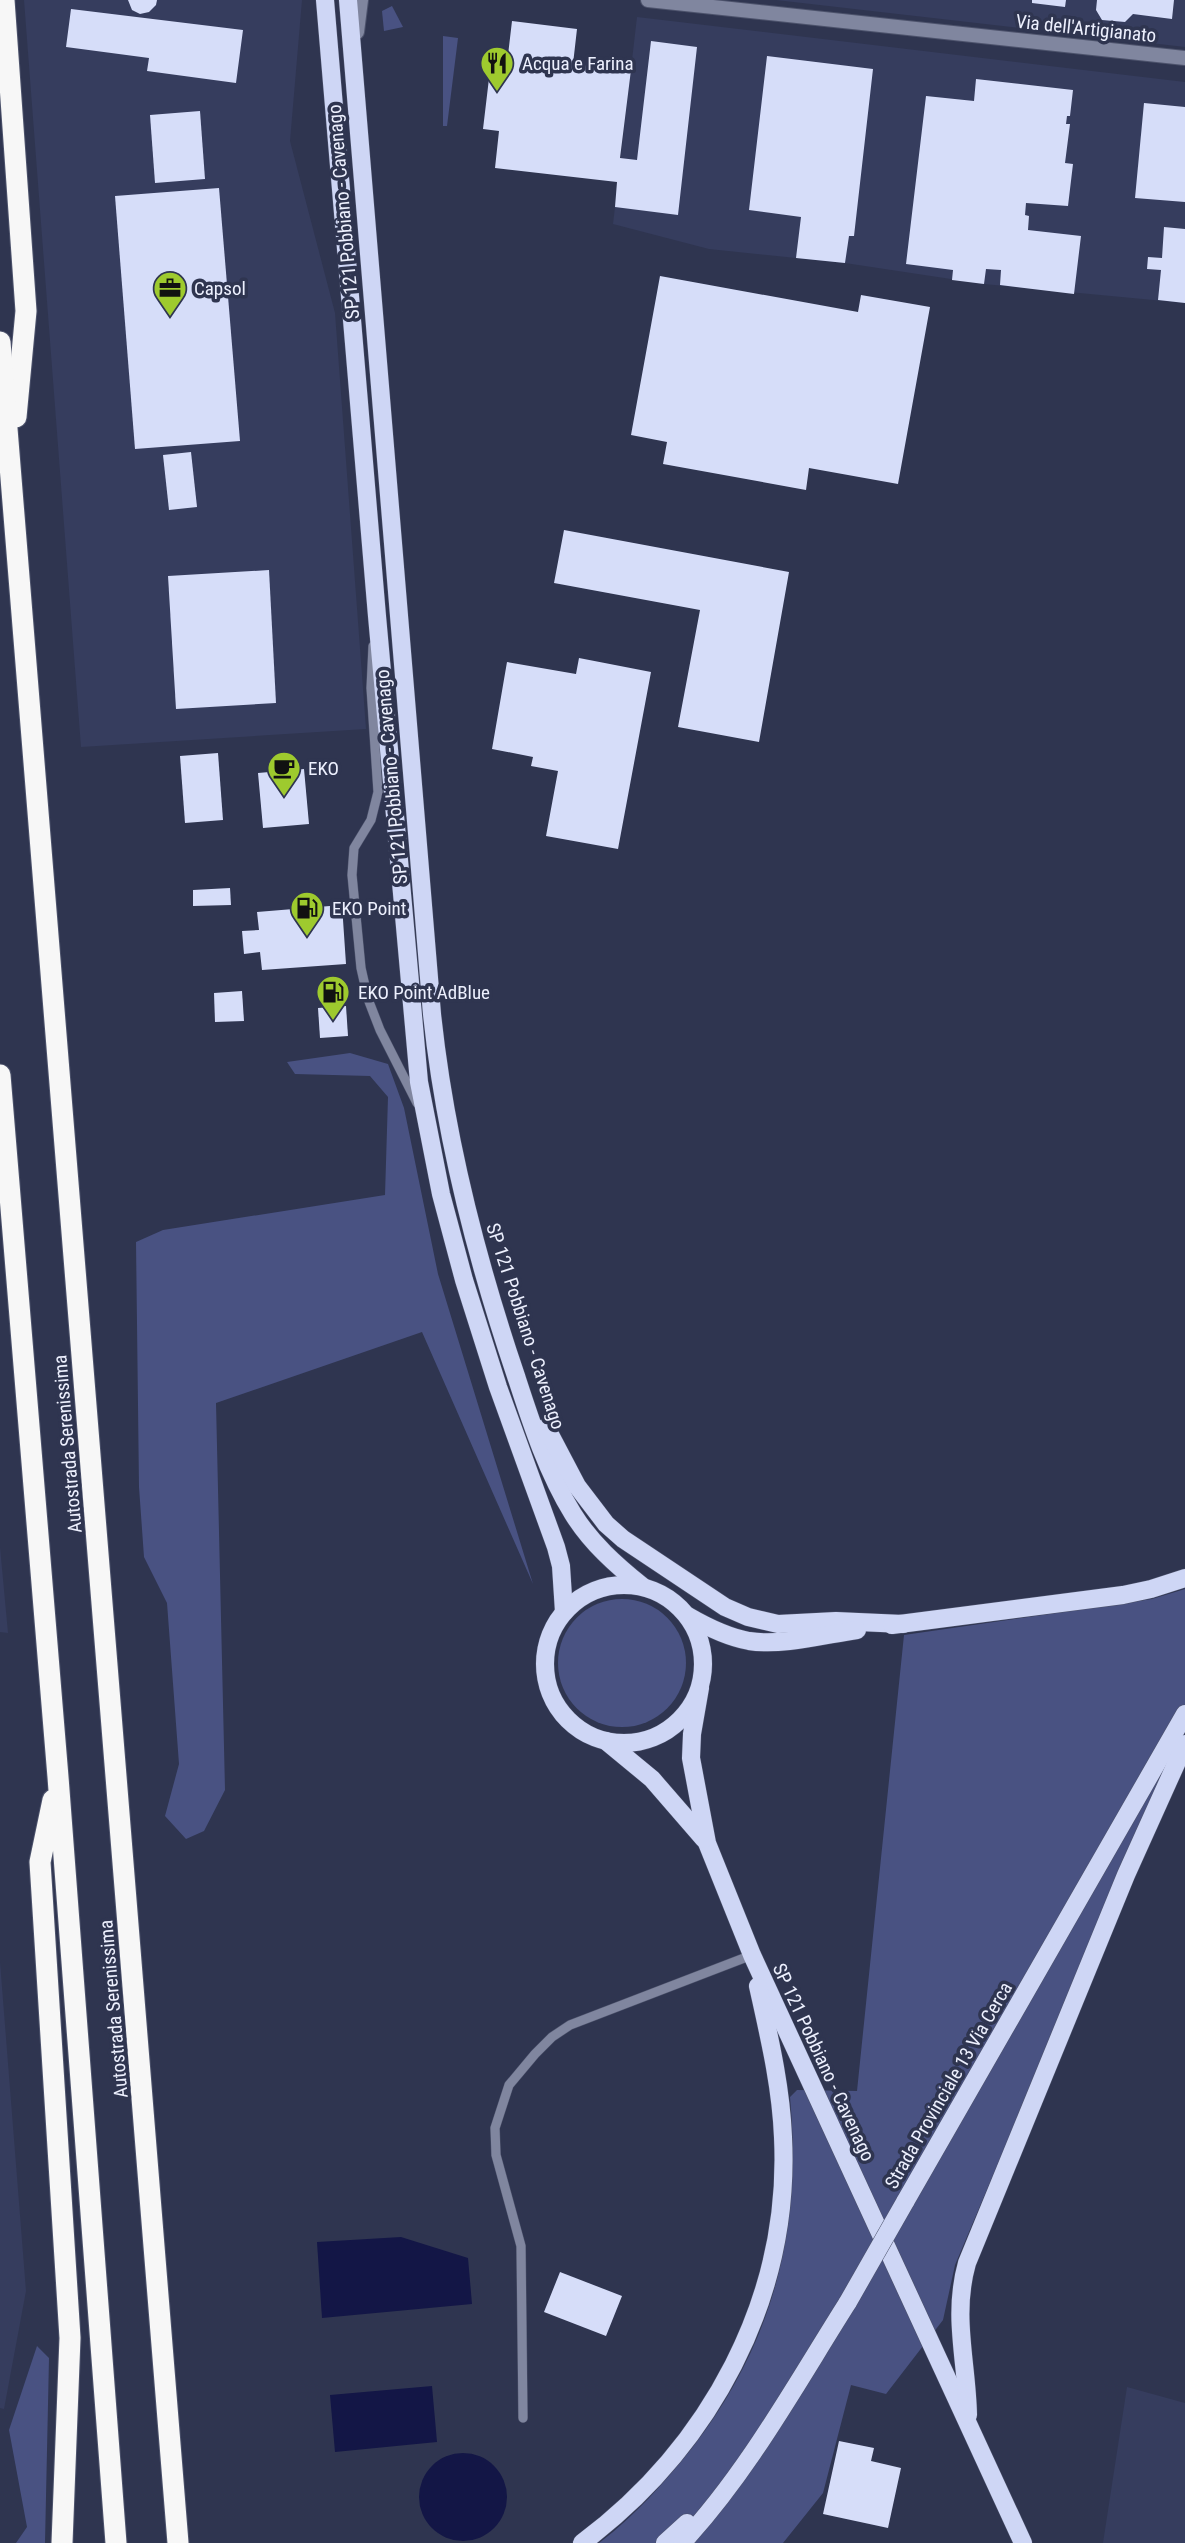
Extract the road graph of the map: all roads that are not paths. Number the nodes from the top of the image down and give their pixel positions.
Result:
1 (4, 0) edge
2 (325, 0) edge
3 (348, 0) edge
4 (361, 0) edge
5 (648, 0) edge
6 (1185, 58) edge
7 (354, 96) junction
8 (0, 342) edge
9 (11, 471) junction
10 (377, 616) junction
11 (0, 1075) edge
12 (425, 1119) junction
13 (498, 1319) junction
14 (1185, 1578) edge
15 (642, 1586) junction
16 (564, 1612) junction
17 (688, 1616) junction
18 (903, 1624) junction
19 (700, 1688) junction
20 (1185, 1714) edge
21 (606, 1741) junction
22 (1185, 1744) edge
23 (58, 1777) junction
24 (707, 1843) junction
25 (752, 1955) junction
26 (523, 2418) dead end
27 (968, 2422) junction
28 (739, 2471) junction
29 (62, 2543) edge
30 (116, 2543) edge
31 (178, 2543) edge
32 (582, 2543) edge
33 (665, 2543) edge
34 (682, 2543) edge
35 (1021, 2543) edge

1 - 9 highway
2 - 10 main road, SP 121 Pobbiano - Cavenago
3 - 7 main road, SP 121 Pobbiano - Cavenago
4 - 7 street
5 - 6 street, Via dell'Artigianato
7 - 13 main road, SP 121 Pobbiano - Cavenago
8 - 9 highway, Autostrada Serenissima
9 - 31 highway, Autostrada Serenissima
10 - 12 main road, SP 121 Pobbiano - Cavenago
10 - 12 lane
11 - 23 highway, Autostrada Serenissima
12 - 16 main road, SP 121 Pobbiano - Cavenago
13 - 15 main road, SP 121 Pobbiano - Cavenago
13 - 18 main road
14 - 18 main road
15 - 16 main road, SP 121 Pobbiano - Cavenago
15 - 17 main road, SP 121 Pobbiano - Cavenago
16 - 21 main road, SP 121 Pobbiano - Cavenago
17 - 18 main road
17 - 19 main road, SP 121 Pobbiano - Cavenago
19 - 21 main road, SP 121 Pobbiano - Cavenago
19 - 24 main road, SP 121 Pobbiano - Cavenago
20 - 28 main road, Strada Provinciale 13 Via Cerca, bridge
21 - 24 main road, SP 121 Pobbiano - Cavenago
22 - 27 main road
23 - 29 highway
23 - 30 highway, Autostrada Serenissima
24 - 25 main road, SP 121 Pobbiano - Cavenago
25 - 26 lane
25 - 27 main road, SP 121 Pobbiano - Cavenago
25 - 32 main road
27 - 35 main road, SP 121 Pobbiano - Cavenago
28 - 33 main road, Strada Provinciale 13 Via Cerca
28 - 34 main road, Strada Provinciale 13 Via Cerca

